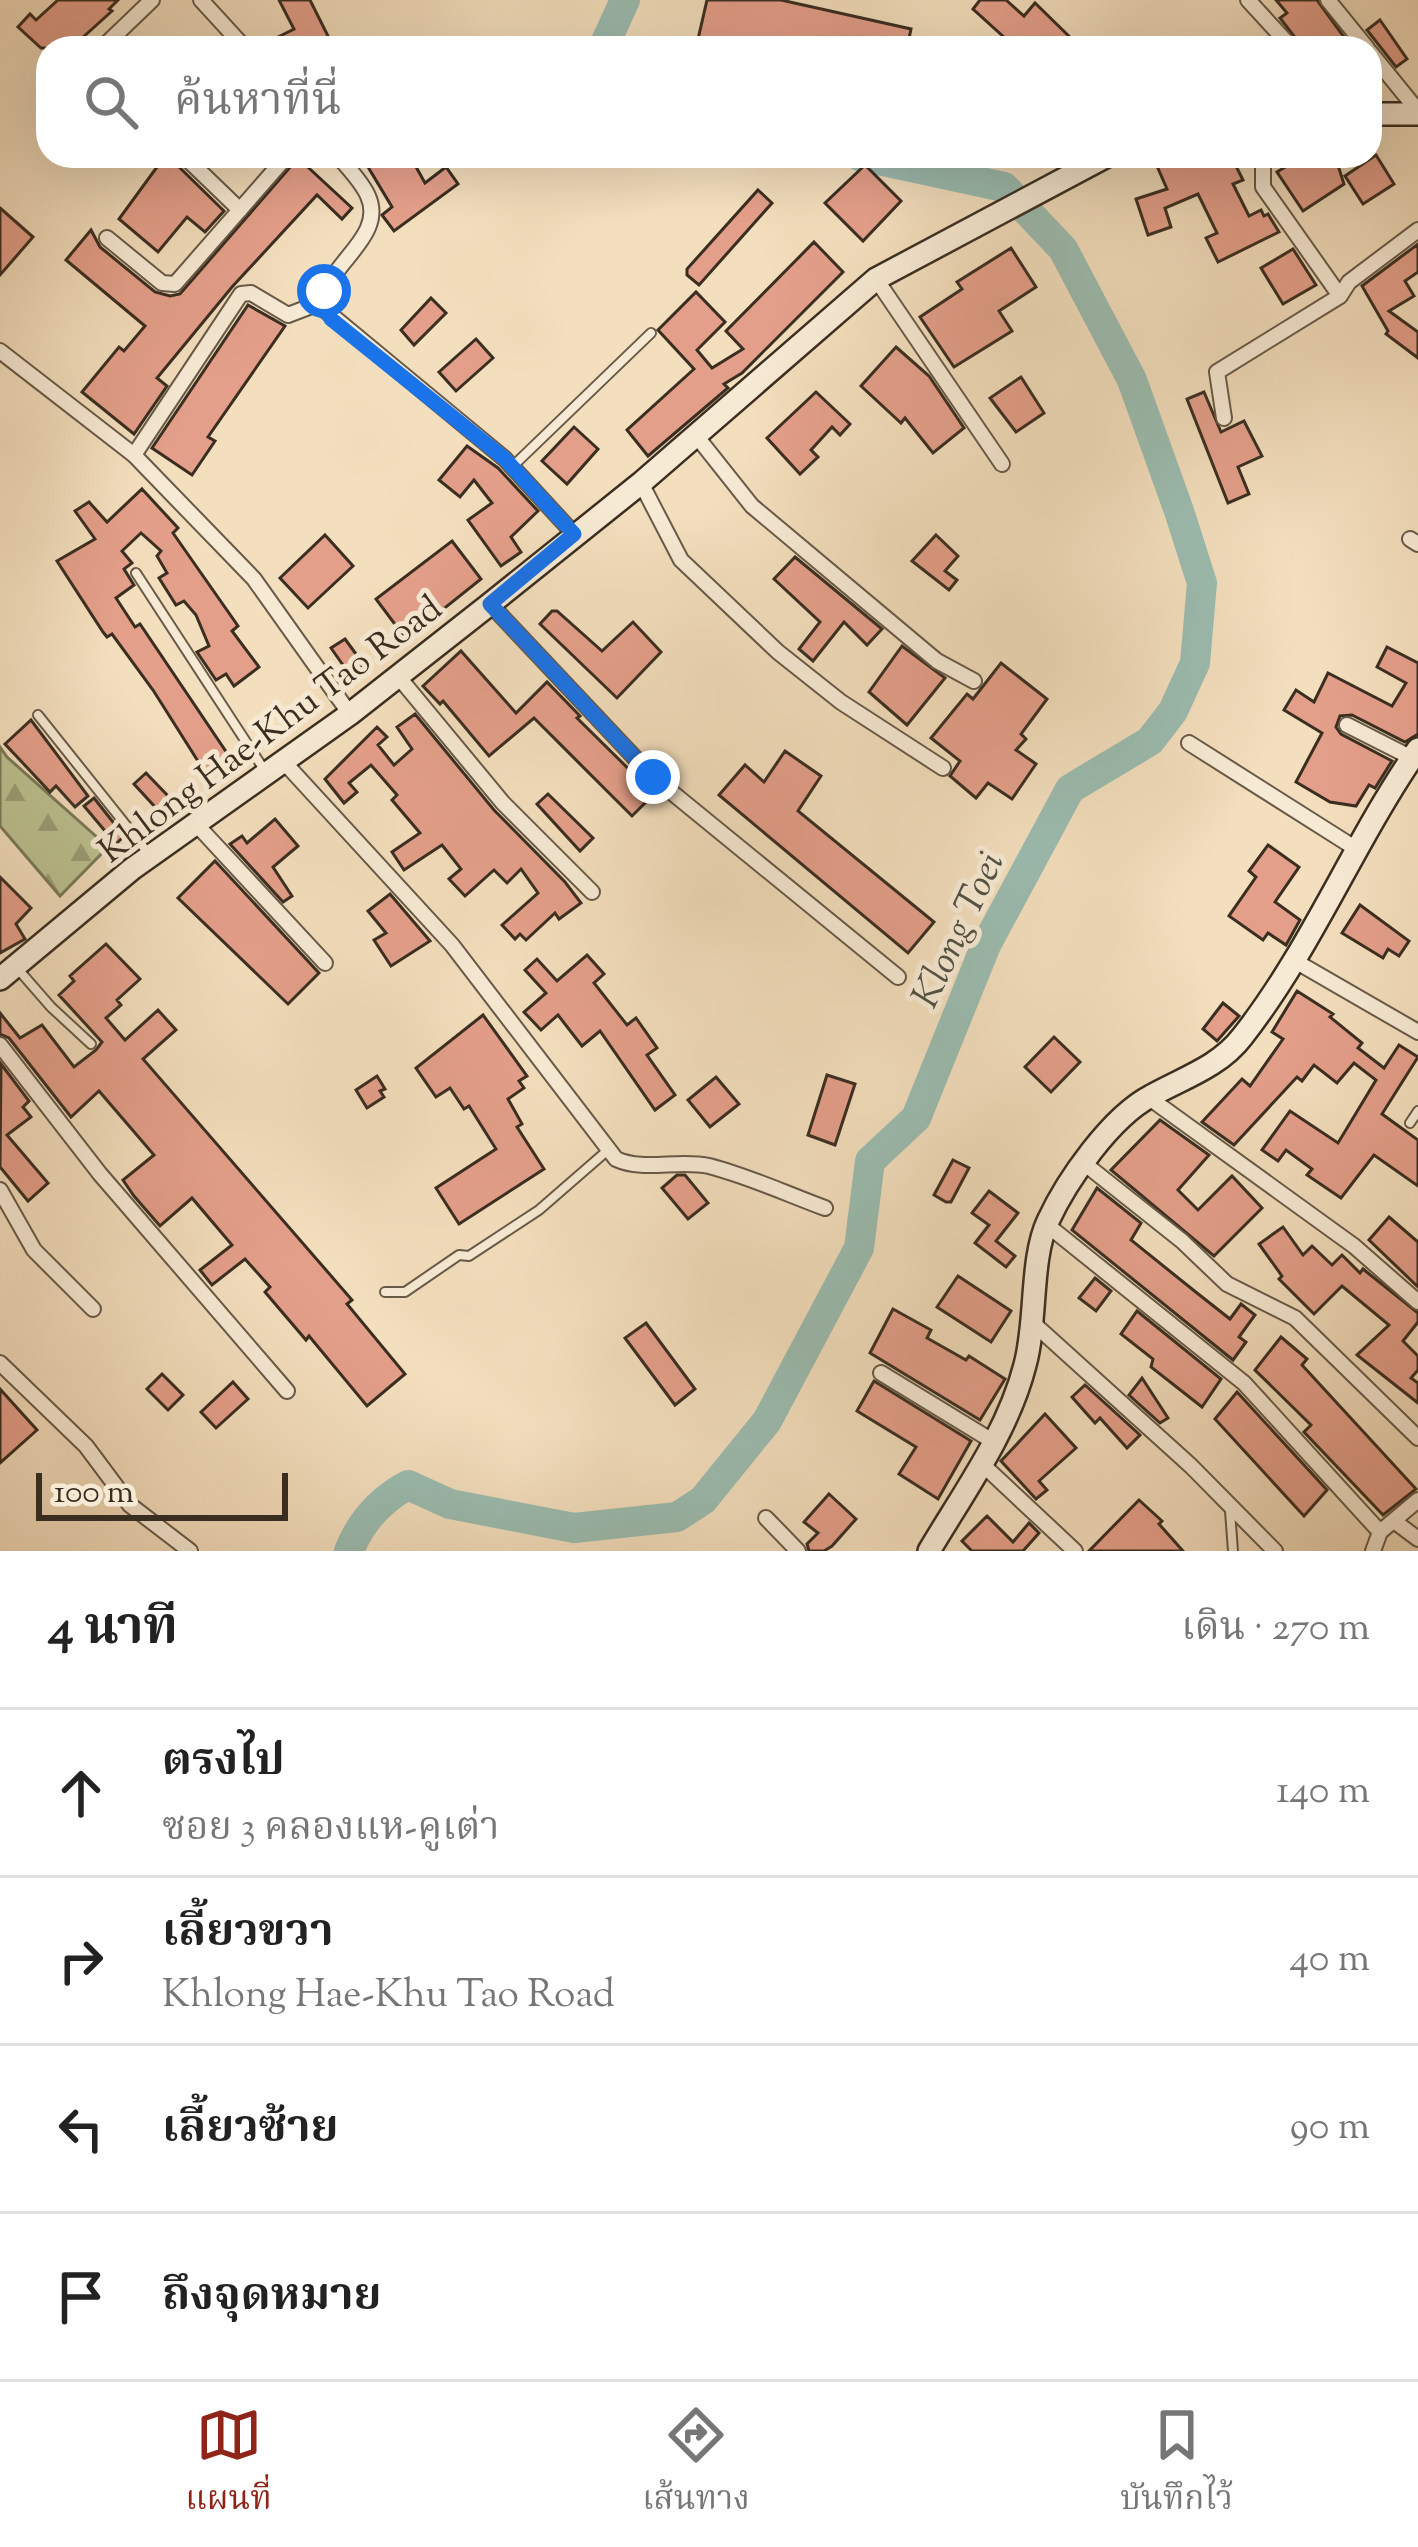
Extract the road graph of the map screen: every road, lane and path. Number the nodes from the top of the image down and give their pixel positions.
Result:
1 (152, 0) edge
2 (201, 0) edge
3 (1248, 0) edge
4 (1328, 0) edge
5 (114, 36) edge
6 (234, 36) edge
7 (1281, 36) edge
8 (1357, 36) edge
9 (1382, 68) edge
10 (1382, 113) edge
11 (1418, 113) edge
12 (196, 168) edge
13 (277, 168) edge
14 (347, 168) edge
15 (1076, 168) edge
16 (1263, 168) edge
17 (240, 210) junction
18 (1418, 230) edge
19 (107, 238) dead end
20 (876, 279) junction
21 (1340, 296) junction
22 (322, 302) junction
23 (651, 333) dead end
24 (0, 352) edge
25 (1224, 418) dead end
26 (694, 434) junction
27 (134, 455) junction
28 (1002, 464) dead end
29 (512, 467) junction
30 (641, 482) junction
31 (574, 534) junction
32 (136, 573) dead end
33 (490, 604) junction
34 (397, 675) junction
35 (974, 681) dead end
36 (350, 713) junction
37 (38, 715) dead end
38 (1347, 725) dead end
39 (1189, 743) dead end
40 (1416, 756) edge
41 (274, 767) junction
42 (943, 768) dead end
43 (196, 824) junction
44 (1358, 850) junction
45 (150, 855) junction
46 (592, 892) dead end
47 (1295, 961) junction
48 (325, 963) dead end
49 (8, 972) edge
50 (898, 977) dead end
51 (1418, 1032) edge
52 (91, 1044) dead end
53 (0, 1045) edge
54 (1148, 1097) junction
55 (1418, 1111) edge
56 (1410, 1123) dead end
57 (608, 1150) junction
58 (1085, 1164) junction
59 (0, 1190) edge
60 (825, 1208) dead end
61 (1046, 1224) junction
62 (385, 1292) dead end
63 (1418, 1302) edge
64 (93, 1309) dead end
65 (1034, 1324) junction
66 (0, 1363) edge
67 (880, 1372) dead end
68 (287, 1391) dead end
69 (1418, 1438) edge
70 (994, 1442) junction
71 (982, 1464) junction
72 (1418, 1500) edge
73 (1230, 1505) junction
74 (766, 1518) dead end
75 (1394, 1521) junction
76 (1380, 1532) junction
77 (1418, 1539) edge
78 (190, 1551) edge
79 (799, 1551) edge
80 (929, 1551) edge
81 (1075, 1551) edge
82 (1233, 1551) edge
83 (1275, 1551) edge
84 (1373, 1551) edge

1 - 5 street
2 - 6 street
3 - 7 street
4 - 8 street
9 - 11 street
10 - 11 street
12 - 17 street
13 - 17 street
14 - 22 street
15 - 20 street, Khlong Hae-Khu Tao Road
16 - 21 street
17 - 19 street
18 - 21 street
20 - 26 street, Khlong Hae-Khu Tao Road
20 - 28 street
21 - 25 street
22 - 27 street
22 - 29 street
23 - 29 lane
24 - 27 street
26 - 30 street, Khlong Hae-Khu Tao Road
26 - 35 street
27 - 36 street
29 - 31 street
30 - 31 street, Khlong Hae-Khu Tao Road
30 - 42 street
31 - 33 street, Khlong Hae-Khu Tao Road
32 - 41 lane
33 - 34 street, Khlong Hae-Khu Tao Road
33 - 50 street
34 - 36 street, Khlong Hae-Khu Tao Road
34 - 46 street
36 - 41 street, Khlong Hae-Khu Tao Road
37 - 45 lane
38 - 40 street
39 - 44 street
40 - 44 street
41 - 43 street, Khlong Hae-Khu Tao Road
41 - 57 street
43 - 45 street, Khlong Hae-Khu Tao Road
43 - 48 street
44 - 47 street
45 - 49 street, Khlong Hae-Khu Tao Road
47 - 51 street
47 - 54 street
49 - 52 lane
53 - 68 street
54 - 58 street
54 - 63 street
55 - 56 lane
57 - 60 street
57 - 62 lane
58 - 61 street
58 - 69 street
59 - 64 street
61 - 65 street
61 - 76 street
65 - 70 street
65 - 73 street
66 - 78 street
67 - 70 street
70 - 71 street
71 - 80 street
71 - 81 street
72 - 75 street
73 - 82 lane
73 - 83 street
74 - 79 street
75 - 76 street
75 - 77 street
76 - 84 street

